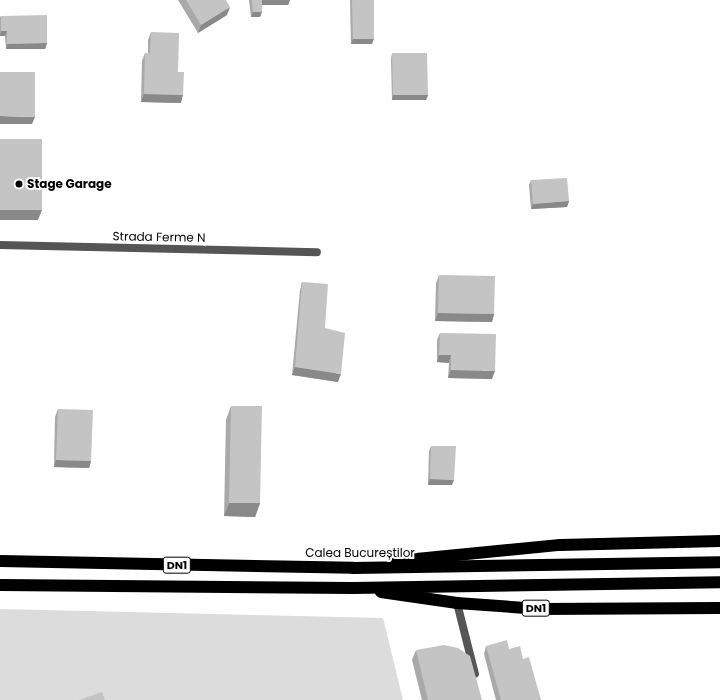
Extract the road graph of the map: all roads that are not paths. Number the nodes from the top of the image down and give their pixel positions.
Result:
1 (0, 245) edge
2 (317, 252) dead end
3 (720, 540) edge
4 (0, 561) edge
5 (720, 562) edge
6 (353, 568) junction
7 (720, 582) edge
8 (0, 585) edge
9 (353, 588) junction
10 (457, 603) junction
11 (720, 608) edge
12 (478, 685) edge

1 - 2 street, Strada Ferme N
3 - 6 highway, DN1
4 - 6 highway, Calea Bucureștilor / DN1
5 - 6 highway, Calea Bucureștilor / DN1
7 - 9 highway, DN1
8 - 9 highway, DN1
9 - 10 highway, DN1
10 - 11 highway, DN1
10 - 12 street

